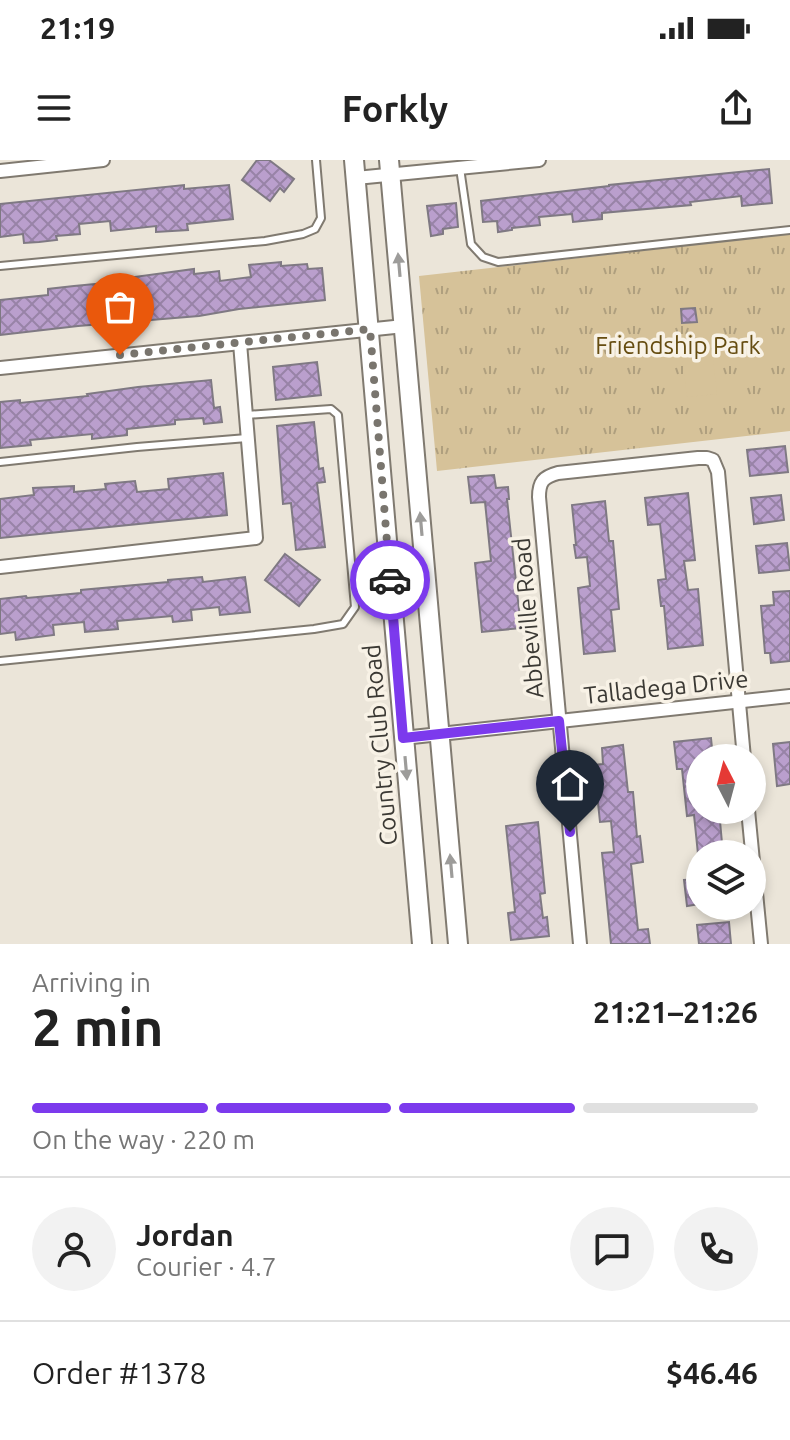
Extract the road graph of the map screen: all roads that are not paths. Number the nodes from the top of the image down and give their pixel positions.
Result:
1 (103, 160) edge
2 (316, 160) edge
3 (539, 160) edge
4 (510, 162) edge
5 (389, 167) edge
6 (460, 168) junction
7 (355, 169) edge
8 (0, 171) edge
9 (790, 230) edge
10 (0, 266) edge
11 (404, 326) junction
12 (370, 329) junction
13 (240, 343) junction
14 (0, 368) edge
15 (246, 415) junction
16 (248, 438) junction
17 (0, 462) edge
18 (0, 567) edge
19 (0, 661) edge
20 (790, 696) edge
21 (738, 702) junction
22 (559, 721) junction
23 (439, 733) junction
24 (403, 738) junction
25 (742, 744) edge
26 (749, 824) edge
27 (422, 944) edge
28 (458, 944) edge
29 (580, 944) edge
30 (761, 944) edge

1 - 8 street
2 - 10 lane
3 - 4 street
4 - 6 street
5 - 6 street
5 - 7 street
11 -> 5 main road
6 - 9 lane
7 - 12 main road, Country Club Road
11 - 12 street
23 -> 11 main road
12 - 13 street
12 - 24 main road, Country Club Road
13 - 14 street
13 - 15 street
15 - 16 street
15 - 19 lane
16 - 17 lane
16 - 18 street
20 - 21 street, Talladega Drive
21 - 22 street, Talladega Drive
21 - 22 street, Abbeville Road
21 - 25 street
22 - 23 street, Talladega Drive
22 - 29 street, Abbeville Road
23 - 24 street, Talladega Drive
28 -> 23 main road
24 -> 27 main road, Country Club Road
26 - 30 street

